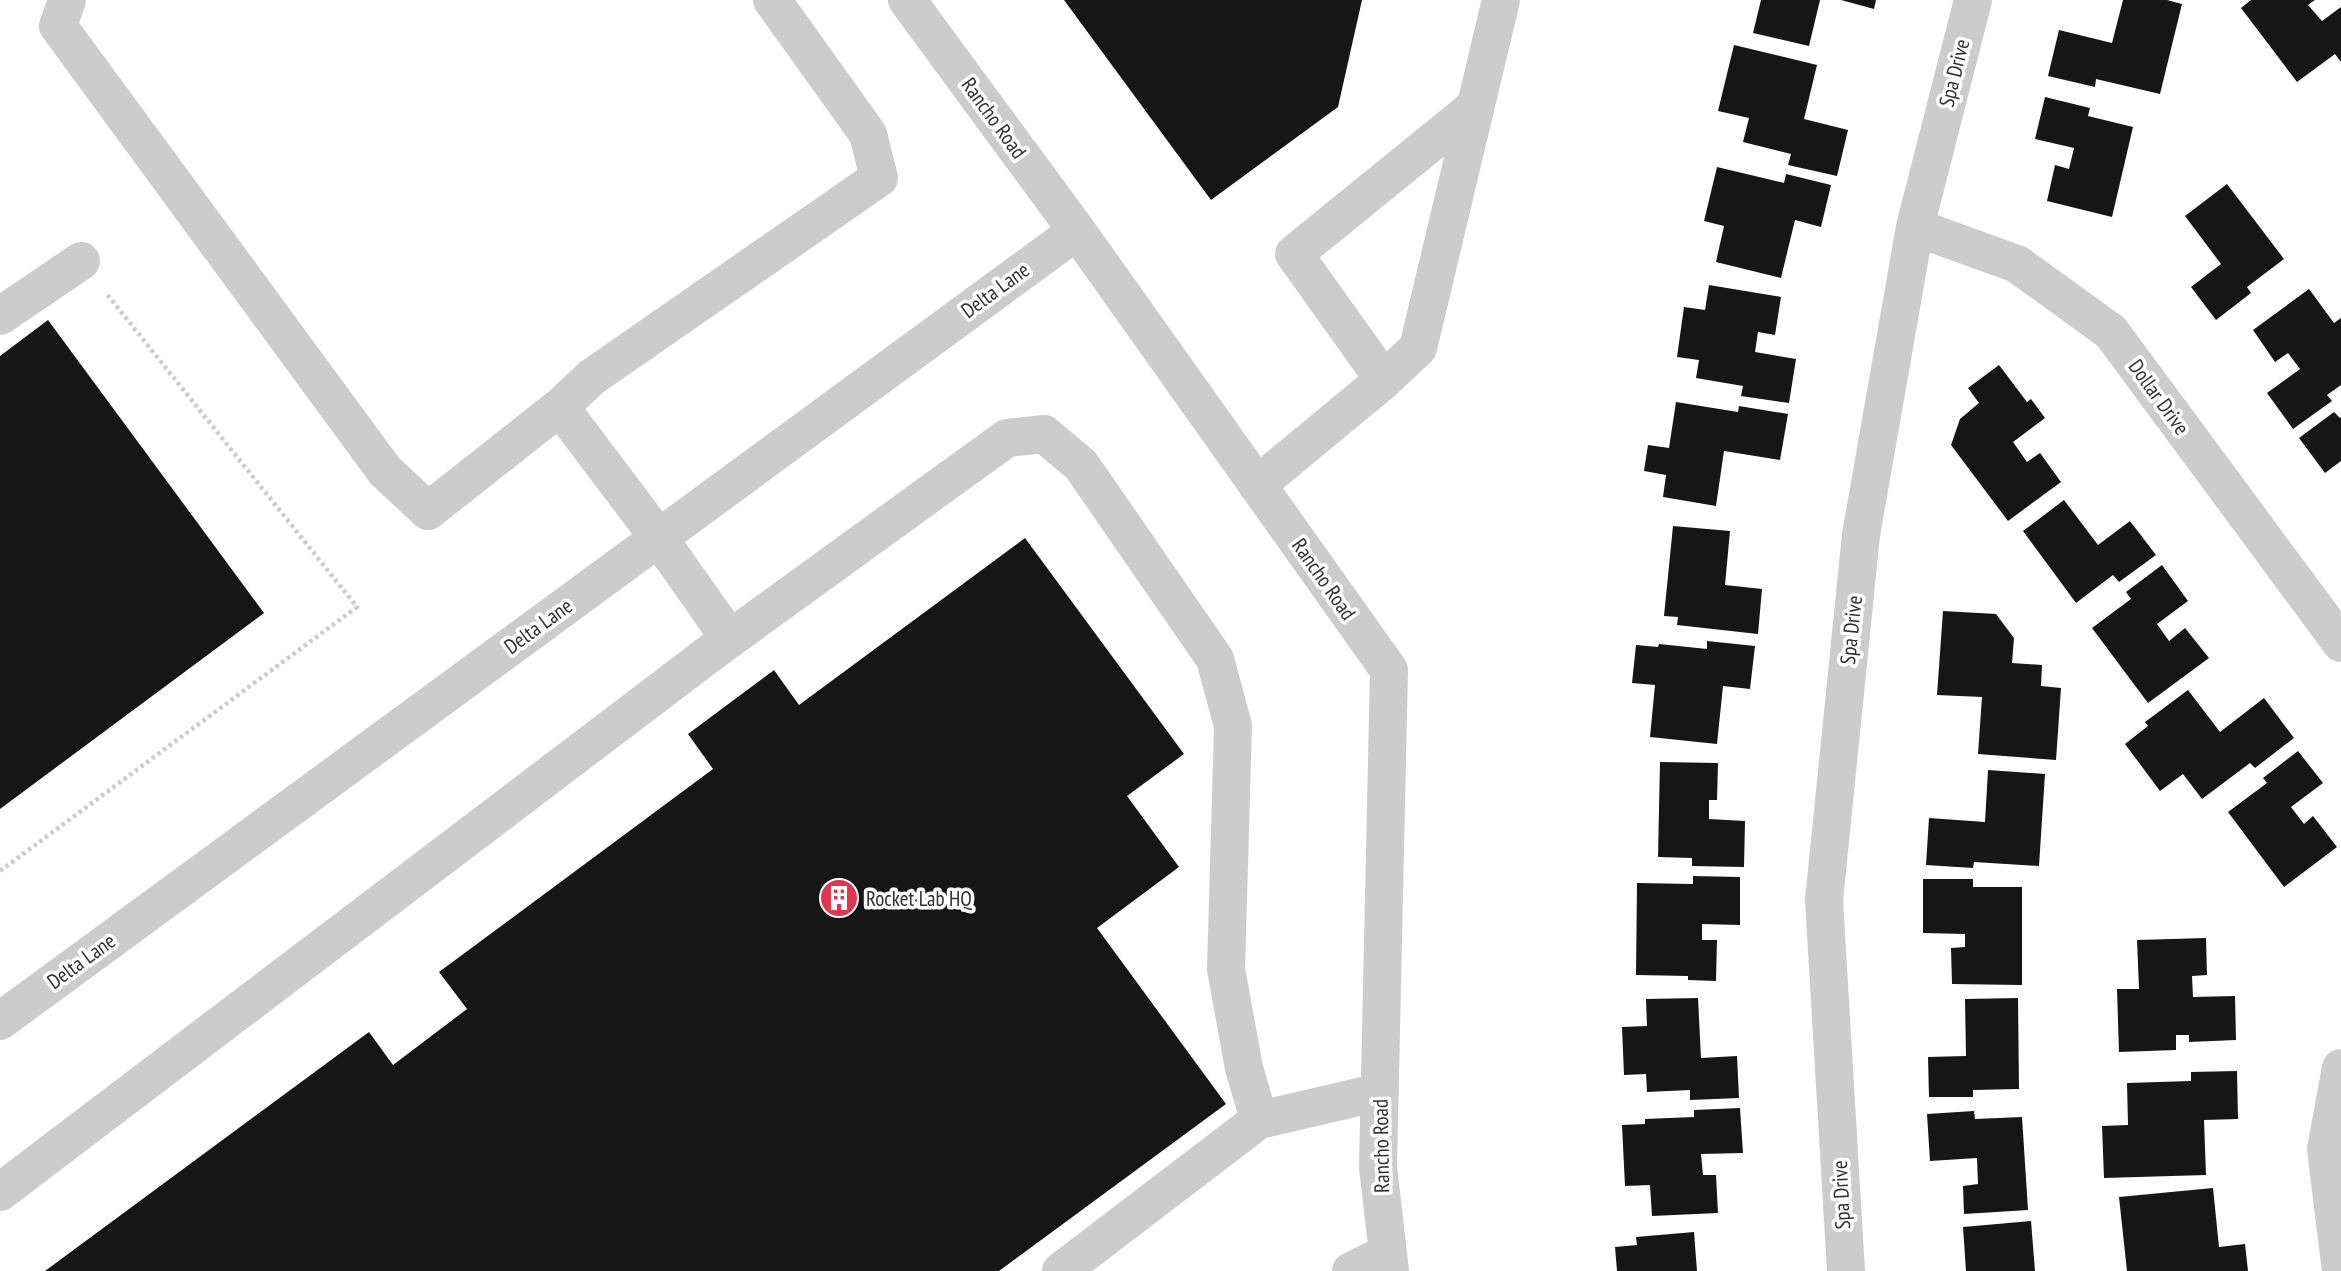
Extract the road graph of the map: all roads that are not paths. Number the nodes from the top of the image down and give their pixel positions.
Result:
1 (67, 0) edge
2 (772, 0) edge
3 (907, 0) edge
4 (1501, 0) edge
5 (1973, 0) edge
6 (1475, 107) junction
7 (1915, 227) junction
8 (1077, 231) junction
9 (81, 261) road end
10 (0, 316) edge
11 (1384, 380) junction
12 (560, 407) junction
13 (1257, 485) junction
14 (659, 537) junction
15 (730, 639) junction
16 (2341, 643) edge
17 (0, 1021) edge
18 (2341, 1068) edge
19 (1380, 1092) junction
20 (1259, 1121) junction
21 (0, 1192) edge
22 (1389, 1262) edge
23 (1061, 1271) edge
24 (1351, 1271) edge
25 (1846, 1271) edge
26 (2341, 1271) edge

1 - 12 street
2 - 12 street
3 - 8 street, Rancho Road
4 - 6 street
5 - 7 street, Spa Drive
6 - 11 street
6 - 11 street
7 - 16 street, Dollar Drive
7 - 25 street, Spa Drive
8 - 13 street, Rancho Road
8 - 14 street, Delta Lane
9 - 10 street
11 - 13 street
12 - 14 street
13 - 19 street, Rancho Road
14 - 15 street
14 - 17 street, Delta Lane
15 - 20 street
15 - 21 street
18 - 26 street
19 - 20 street
19 - 22 street, Rancho Road
20 - 23 street
22 - 24 street

